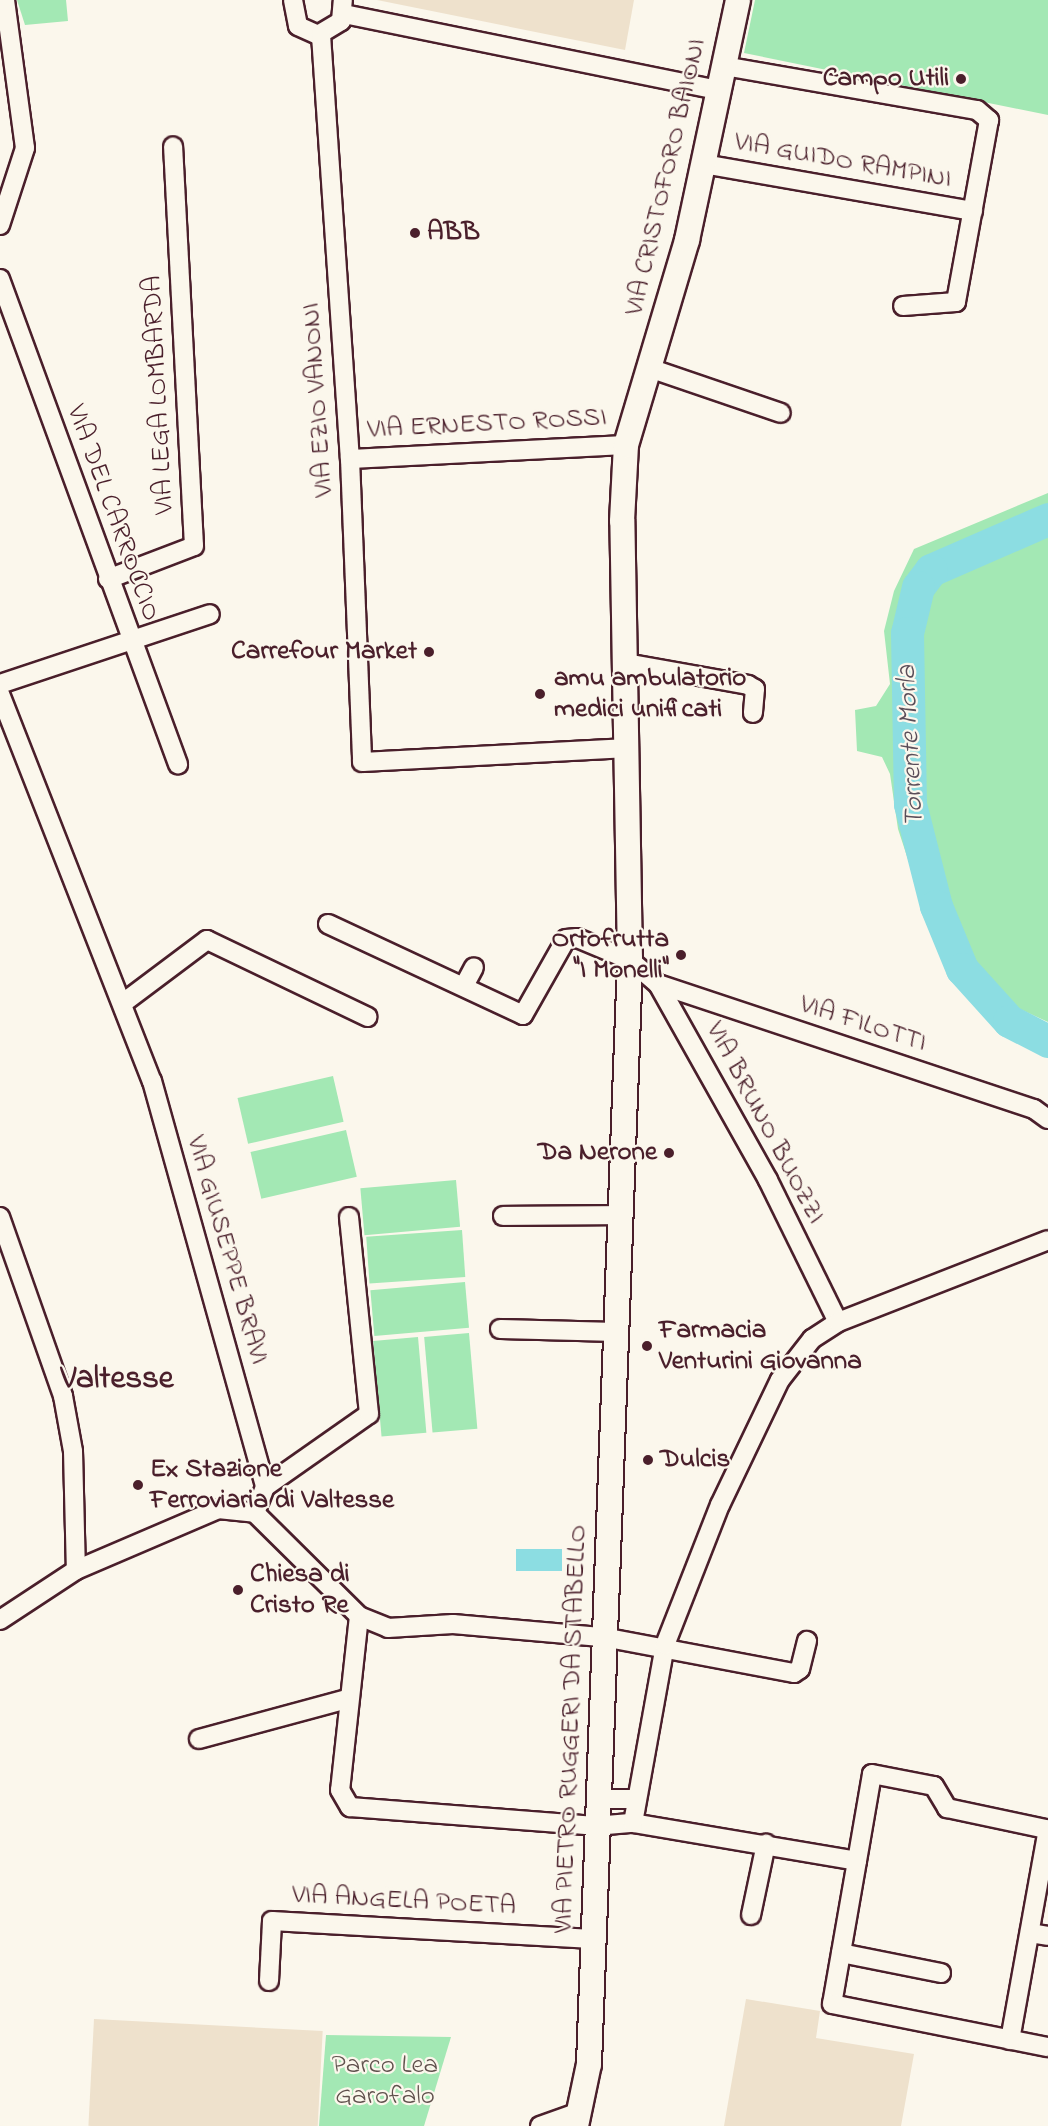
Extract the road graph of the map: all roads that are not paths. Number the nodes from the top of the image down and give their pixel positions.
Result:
1 (5, 0) edge
2 (293, 0) edge
3 (738, 0) edge
4 (343, 7) edge
5 (321, 35) junction
6 (724, 66) junction
7 (718, 90) junction
8 (173, 147) dead end
9 (703, 164) junction
10 (973, 211) junction
11 (0, 225) edge
12 (0, 279) edge
13 (903, 306) dead end
14 (649, 368) junction
15 (781, 413) dead end
16 (626, 445) junction
17 (350, 459) junction
18 (108, 579) junction
19 (210, 614) dead end
20 (131, 638) junction
21 (626, 663) junction
22 (0, 684) edge
23 (0, 694) edge
24 (753, 713) dead end
25 (629, 748) junction
26 (178, 764) dead end
27 (328, 924) dead end
28 (630, 960) junction
29 (474, 967) dead end
30 (658, 984) junction
31 (464, 986) junction
32 (123, 1003) junction
33 (368, 1017) dead end
34 (1048, 1119) edge
35 (621, 1215) junction
36 (503, 1216) dead end
37 (0, 1217) edge
38 (349, 1217) dead end
39 (1048, 1240) edge
40 (838, 1323) junction
41 (500, 1329) dead end
42 (617, 1332) junction
43 (265, 1486) junction
44 (255, 1513) junction
45 (76, 1570) junction
46 (359, 1616) junction
47 (0, 1620) edge
48 (603, 1637) junction
49 (807, 1641) dead end
50 (665, 1645) junction
51 (347, 1699) junction
52 (199, 1739) dead end
53 (597, 1798) junction
54 (633, 1799) junction
55 (633, 1823) junction
56 (595, 1826) junction
57 (1047, 1829) edge
58 (766, 1844) junction
59 (857, 1861) junction
60 (751, 1915) dead end
61 (1039, 1935) edge
62 (592, 1939) junction
63 (840, 1953) junction
64 (941, 1973) dead end
65 (269, 1981) dead end
66 (1010, 2040) junction
67 (1048, 2047) edge
68 (578, 2119) edge
69 (540, 2126) edge

1 - 11 street
2 - 5 street
3 - 6 street, VIA CRISTOFORO BAIONI
4 - 5 street
4 - 7 street
5 - 17 street, VIA EZIO VANONI
6 - 7 street, VIA CRISTOFORO BAIONI
6 - 10 street
7 - 9 street, VIA CRISTOFORO BAIONI
8 - 18 street, VIA LEGA LOMBARDA
9 - 10 street, VIA GUIDO RAMPINI
9 - 14 street, VIA CRISTOFORO BAIONI
10 - 13 street
12 - 18 street, VIA DEL CARROCCIO
14 - 15 street
14 - 16 street, VIA CRISTOFORO BAIONI
16 - 17 street, VIA ERNESTO ROSSI
16 - 21 street, VIA CRISTOFORO BAIONI
17 - 25 street, VIA EZIO VANONI
18 - 20 street, VIA DEL CARROCCIO
19 - 20 street
20 - 22 street
20 - 26 street, VIA DEL CARROCCIO
21 - 24 street
21 - 25 street, VIA CRISTOFORO BAIONI
23 - 32 street, VIA GIUSEPPE BRAVI
25 - 28 street, VIA CRISTOFORO BAIONI
27 - 31 street
28 - 30 street, VIA BRUNO BUOZZI
28 - 31 street, VIA BRUNO BUOZZI
28 - 35 street, VIA PIETRO RUGGERI DA STABELLO
29 - 31 street
30 - 34 street, VIA FILOTTI
30 - 40 street, VIA BRUNO BUOZZI
32 - 33 street
32 - 43 street, VIA GIUSEPPE BRAVI
35 - 36 street
35 - 42 street, VIA PIETRO RUGGERI DA STABELLO
37 - 45 street
38 - 43 street
39 - 40 street
40 - 50 street
41 - 42 street
42 - 48 street, VIA PIETRO RUGGERI DA STABELLO
43 - 44 street
44 - 45 street
44 - 46 street
45 - 47 street
46 - 48 street
46 - 51 street
48 - 50 street
48 - 53 street, VIA PIETRO RUGGERI DA STABELLO
49 - 50 street
50 - 54 street
51 - 52 street
51 - 56 street
53 - 54 street
53 - 56 street, VIA PIETRO RUGGERI DA STABELLO
54 - 55 street
55 - 56 street
55 - 58 street
56 - 62 street, VIA PIETRO RUGGERI DA STABELLO
57 - 59 street
57 - 61 street
58 - 59 street
58 - 60 street
59 - 63 street
61 - 66 street
62 - 65 street, VIA ANGELA POETA
62 - 68 street, VIA PIETRO RUGGERI DA STABELLO
63 - 64 street
63 - 66 street
66 - 67 street
68 - 69 street

